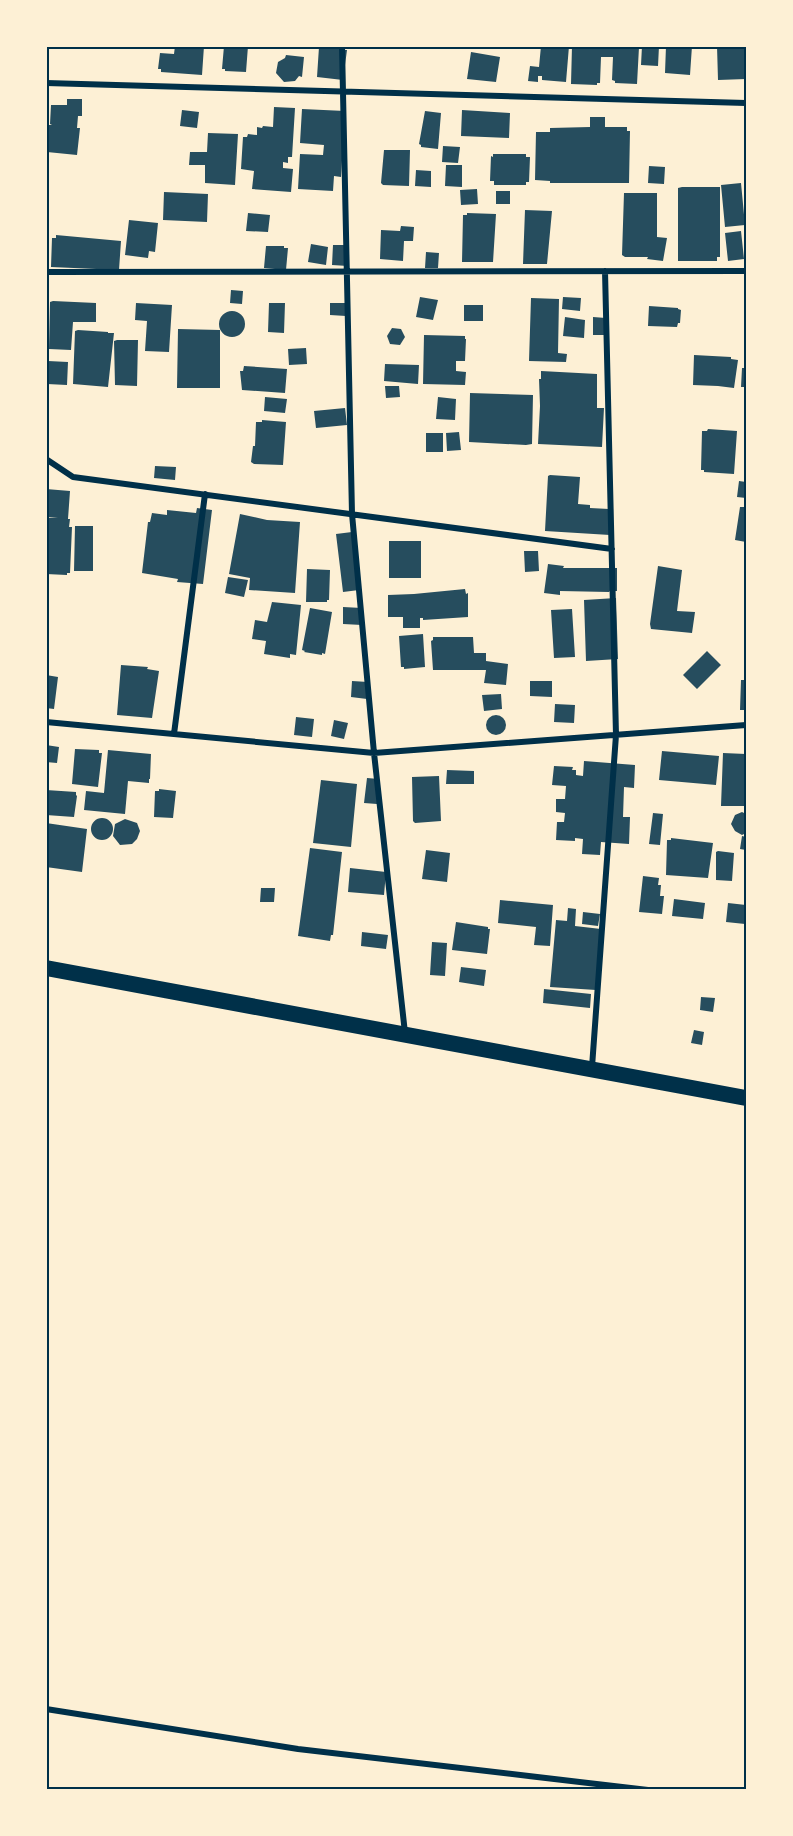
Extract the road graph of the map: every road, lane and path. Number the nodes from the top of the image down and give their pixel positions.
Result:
1 (342, 46) edge
2 (46, 83) edge
3 (343, 91) junction
4 (747, 103) edge
5 (347, 271) junction
6 (605, 271) junction
7 (747, 271) edge
8 (46, 272) edge
9 (46, 459) edge
10 (205, 494) junction
11 (352, 514) junction
12 (612, 549) junction
13 (46, 722) edge
14 (747, 725) edge
15 (174, 734) junction
16 (616, 735) junction
17 (374, 753) junction
18 (46, 968) edge
19 (405, 1034) junction
20 (592, 1069) junction
21 (747, 1098) edge
22 (46, 1709) edge
23 (648, 1790) edge

1 - 3 street
2 - 3 street
3 - 4 street
3 - 5 street
5 - 6 street
5 - 8 street
5 - 11 street
6 - 7 street
6 - 12 street
9 - 10 street
10 - 11 street
10 - 15 street
11 - 12 street
11 - 17 street
12 - 16 street
13 - 15 street
14 - 16 street
15 - 17 street
16 - 17 street
16 - 20 street
17 - 19 street
18 - 19 highway
19 - 20 highway
20 - 21 highway
22 - 23 street

